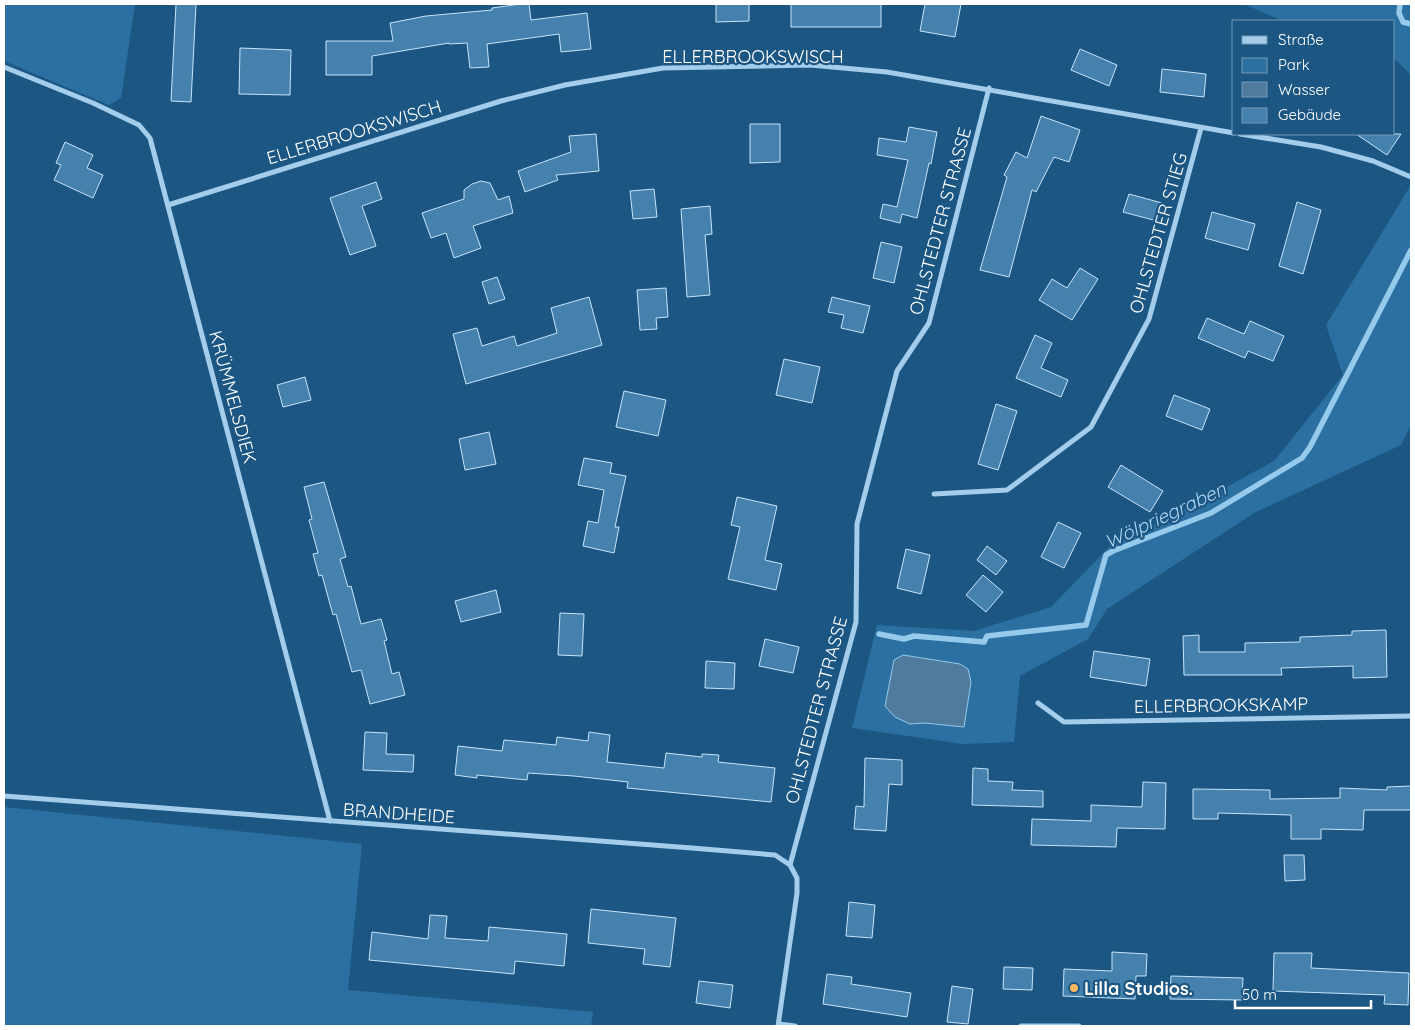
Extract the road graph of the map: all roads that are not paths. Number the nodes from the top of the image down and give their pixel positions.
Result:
1 (4, 67) edge
2 (989, 88) junction
3 (1201, 128) junction
4 (1232, 133) edge
5 (1246, 135) edge
6 (1411, 177) edge
7 (168, 205) junction
8 (934, 494) dead end
9 (1038, 703) dead end
10 (1411, 716) edge
11 (4, 796) edge
12 (330, 821) junction
13 (790, 865) junction
14 (779, 1025) edge
15 (795, 1026) edge
16 (1022, 1026) edge
17 (1079, 1026) edge

1 - 7 street, KRÜMMELSDIEK
2 - 3 street, ELLERBROOKSWISCH
2 - 7 street, ELLERBROOKSWISCH
2 - 13 street, OHLSTEDTER STRASSE
3 - 4 street
3 - 8 street, OHLSTEDTER STIEG
5 - 6 street
7 - 12 street, KRÜMMELSDIEK
9 - 10 street, ELLERBROOKSKAMP
11 - 12 street, BRANDHEIDE
12 - 13 street, BRANDHEIDE
13 - 14 street
14 - 15 street
16 - 17 street

